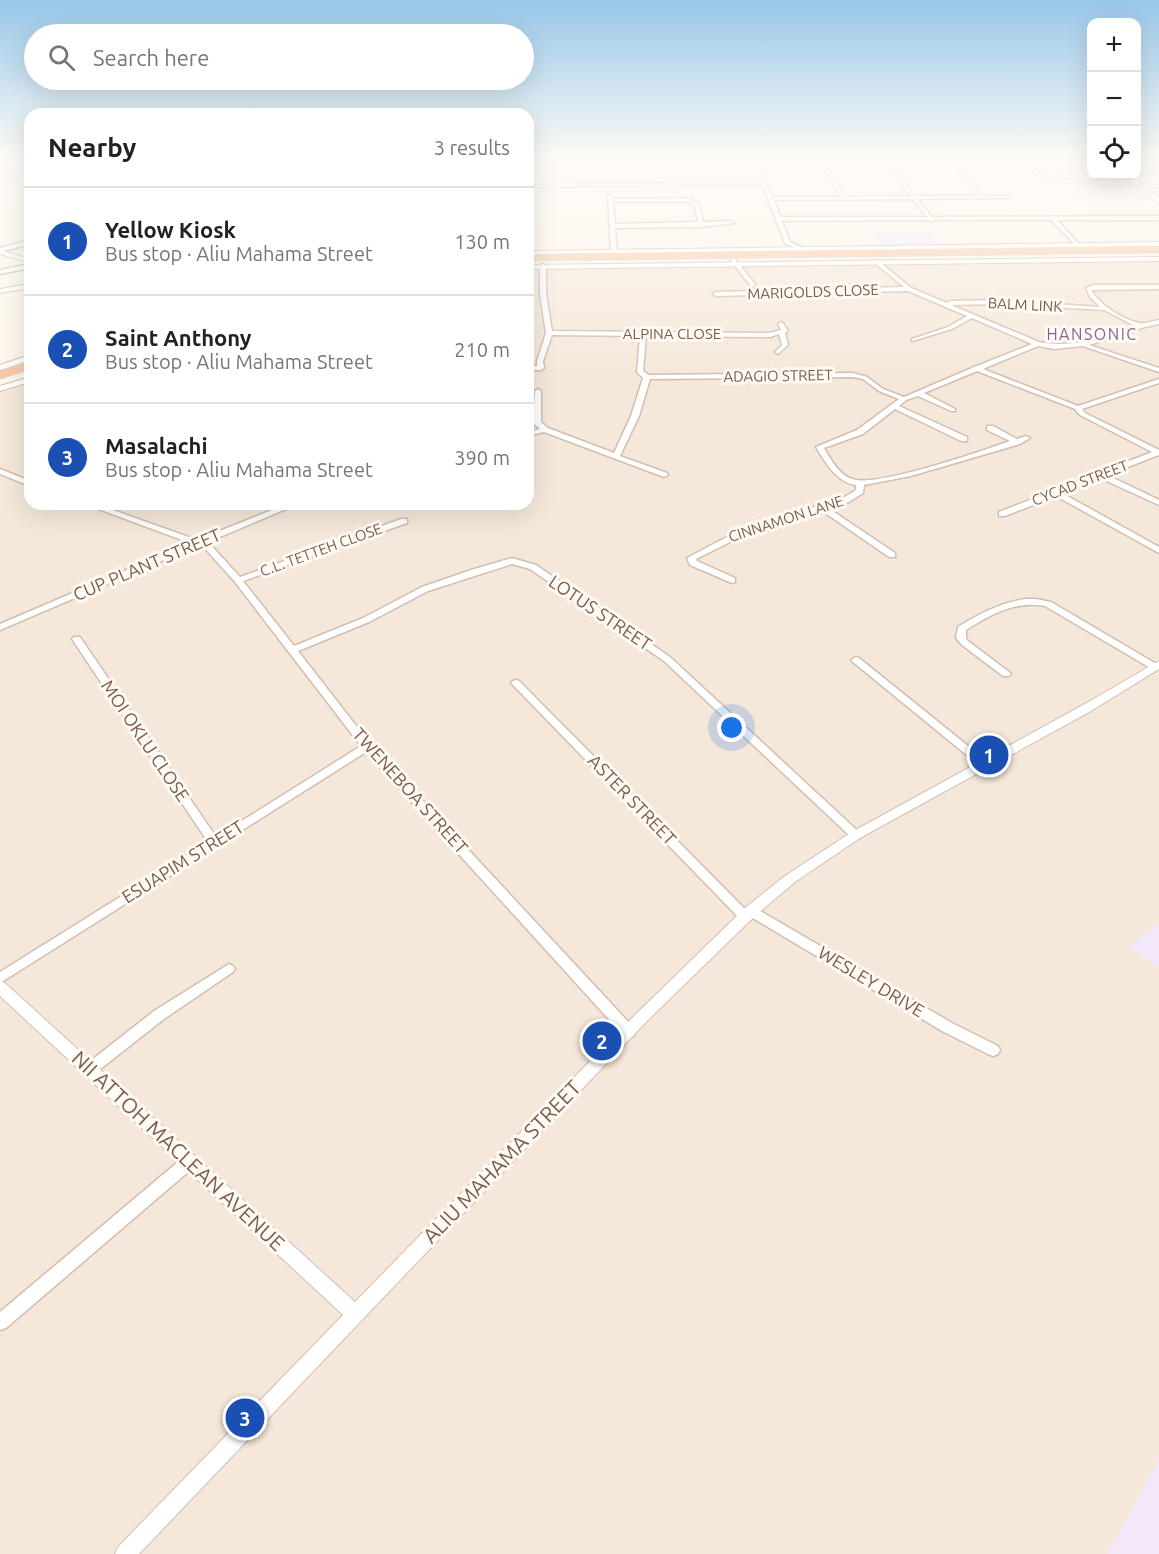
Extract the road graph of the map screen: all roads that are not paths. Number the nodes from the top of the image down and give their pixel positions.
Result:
1 (613, 233) edge
2 (784, 233) edge
3 (1065, 233) edge
4 (788, 243) junction
5 (24, 244) edge
6 (1077, 245) junction
7 (780, 249) junction
8 (802, 249) junction
9 (0, 251) edge
10 (614, 252) junction
11 (1159, 252) edge
12 (977, 254) junction
13 (534, 255) edge
14 (534, 255) edge
15 (820, 256) junction
16 (24, 261) edge
17 (569, 262) junction
18 (735, 262) junction
19 (877, 262) junction
20 (534, 265) edge
21 (534, 265) edge
22 (24, 266) edge
23 (543, 266) junction
24 (581, 266) junction
25 (0, 272) edge
26 (753, 285) dead end
27 (24, 287) edge
28 (1159, 287) edge
29 (909, 289) junction
30 (0, 291) edge
31 (716, 294) dead end
32 (947, 303) junction
33 (1103, 309) junction
34 (972, 316) junction
35 (1159, 322) edge
36 (781, 324) dead end
37 (1139, 325) junction
38 (549, 333) junction
39 (782, 333) junction
40 (643, 335) junction
41 (914, 340) dead end
42 (1037, 344) junction
43 (1086, 346) junction
44 (778, 352) dead end
45 (24, 359) edge
46 (24, 366) edge
47 (0, 368) edge
48 (534, 368) edge
49 (975, 368) junction
50 (1159, 370) edge
51 (24, 374) edge
52 (0, 375) edge
53 (647, 377) junction
54 (24, 381) edge
55 (1159, 381) edge
56 (0, 382) edge
57 (0, 389) edge
58 (538, 391) dead end
59 (920, 394) junction
60 (904, 399) junction
61 (893, 406) junction
62 (1078, 408) junction
63 (953, 410) dead end
64 (990, 428) dead end
65 (545, 430) junction
66 (534, 433) edge
67 (1026, 438) dead end
68 (964, 439) dead end
69 (1017, 442) junction
70 (1158, 452) edge
71 (616, 457) junction
72 (0, 471) edge
73 (664, 475) dead end
74 (1100, 475) junction
75 (24, 481) edge
76 (860, 482) junction
77 (1054, 492) junction
78 (1159, 504) edge
79 (821, 507) junction
80 (107, 510) edge
81 (279, 510) edge
82 (1002, 514) dead end
83 (404, 521) dead end
84 (200, 542) junction
85 (1159, 550) edge
86 (892, 555) dead end
87 (238, 580) junction
88 (732, 580) dead end
89 (0, 627) edge
90 (77, 639) dead end
91 (293, 650) junction
92 (856, 660) dead end
93 (1157, 665) edge
94 (1006, 674) dead end
95 (516, 683) dead end
96 (367, 747) junction
97 (984, 764) junction
98 (856, 835) junction
99 (214, 843) junction
100 (748, 914) junction
101 (229, 969) dead end
102 (0, 978) edge
103 (0, 987) edge
104 (629, 1032) junction
105 (993, 1050) dead end
106 (89, 1070) junction
107 (190, 1161) junction
108 (356, 1315) junction
109 (0, 1322) edge
110 (125, 1554) edge

1 - 10 street
2 - 4 street
3 - 6 street
4 - 7 street
4 - 8 street
5 - 9 street
6 - 8 street
6 - 11 street
7 - 8 street
7 - 10 street
9 - 16 main road
10 - 13 street
11 - 12 highway
11 - 12 highway
11 - 19 street
12 - 15 highway
14 - 15 highway
15 - 18 highway
17 - 18 highway
17 - 20 highway
17 - 24 highway
18 - 19 street
18 - 24 street
18 - 26 street
19 - 29 street
21 - 23 street
22 - 25 street
23 - 24 street
23 - 38 street
27 - 30 main road
28 - 33 street
29 - 31 street, MARIGOLDS CLOSE
29 - 32 street
32 - 33 street, BALM LINK
32 - 34 street
33 - 37 street
34 - 41 street
34 - 42 street
35 - 37 street
36 - 39 street
37 - 43 street
38 - 40 street, ALPINA CLOSE
38 - 48 street
39 - 40 street, ALPINA CLOSE
39 - 44 street
40 - 53 street
42 - 43 street
42 - 49 street
43 - 50 street
45 - 47 street
46 - 52 highway
49 - 59 street
49 - 62 street
51 - 56 highway
53 - 60 street, ADAGIO STREET
53 - 71 street
54 - 57 street
55 - 62 street
58 - 65 street
59 - 60 street
59 - 63 street
60 - 61 street
61 - 68 street
61 - 76 street
62 - 70 street
64 - 69 street
65 - 66 street
65 - 71 street
67 - 69 street, CINNAMON LANE
69 - 76 street, CINNAMON LANE
70 - 74 street, CYCAD STREET
71 - 73 street
72 - 75 street
74 - 77 street, CYCAD STREET
74 - 78 street
76 - 79 street, CINNAMON LANE
77 - 82 street, CYCAD STREET
77 - 85 street
79 - 86 street
79 - 88 street, CINNAMON LANE
80 - 84 street
81 - 84 street, CUP PLANT STREET
83 - 87 street, C.L. TETTEH CLOSE
84 - 87 street, TWENEBOA STREET
84 - 89 street, CUP PLANT STREET
87 - 91 street, TWENEBOA STREET
90 - 99 street, MOI OKLU CLOSE
91 - 96 street, TWENEBOA STREET
91 - 98 street, LOTUS STREET
92 - 97 street
93 - 94 street
93 - 97 street, ALIU MAHAMA STREET
95 - 100 street, ASTER STREET
96 - 99 street, ESUAPIM STREET
96 - 104 street, TWENEBOA STREET
97 - 98 street, ALIU MAHAMA STREET
98 - 100 street, ALIU MAHAMA STREET
99 - 102 street, ESUAPIM STREET
100 - 104 street, ALIU MAHAMA STREET
100 - 105 street, WESLEY DRIVE
101 - 106 street
103 - 106 street, NII ATTOH MACLEAN AVENUE
104 - 108 street, ALIU MAHAMA STREET
106 - 107 street, NII ATTOH MACLEAN AVENUE
107 - 108 street, NII ATTOH MACLEAN AVENUE
107 - 109 street
108 - 110 street, ALIU MAHAMA STREET

